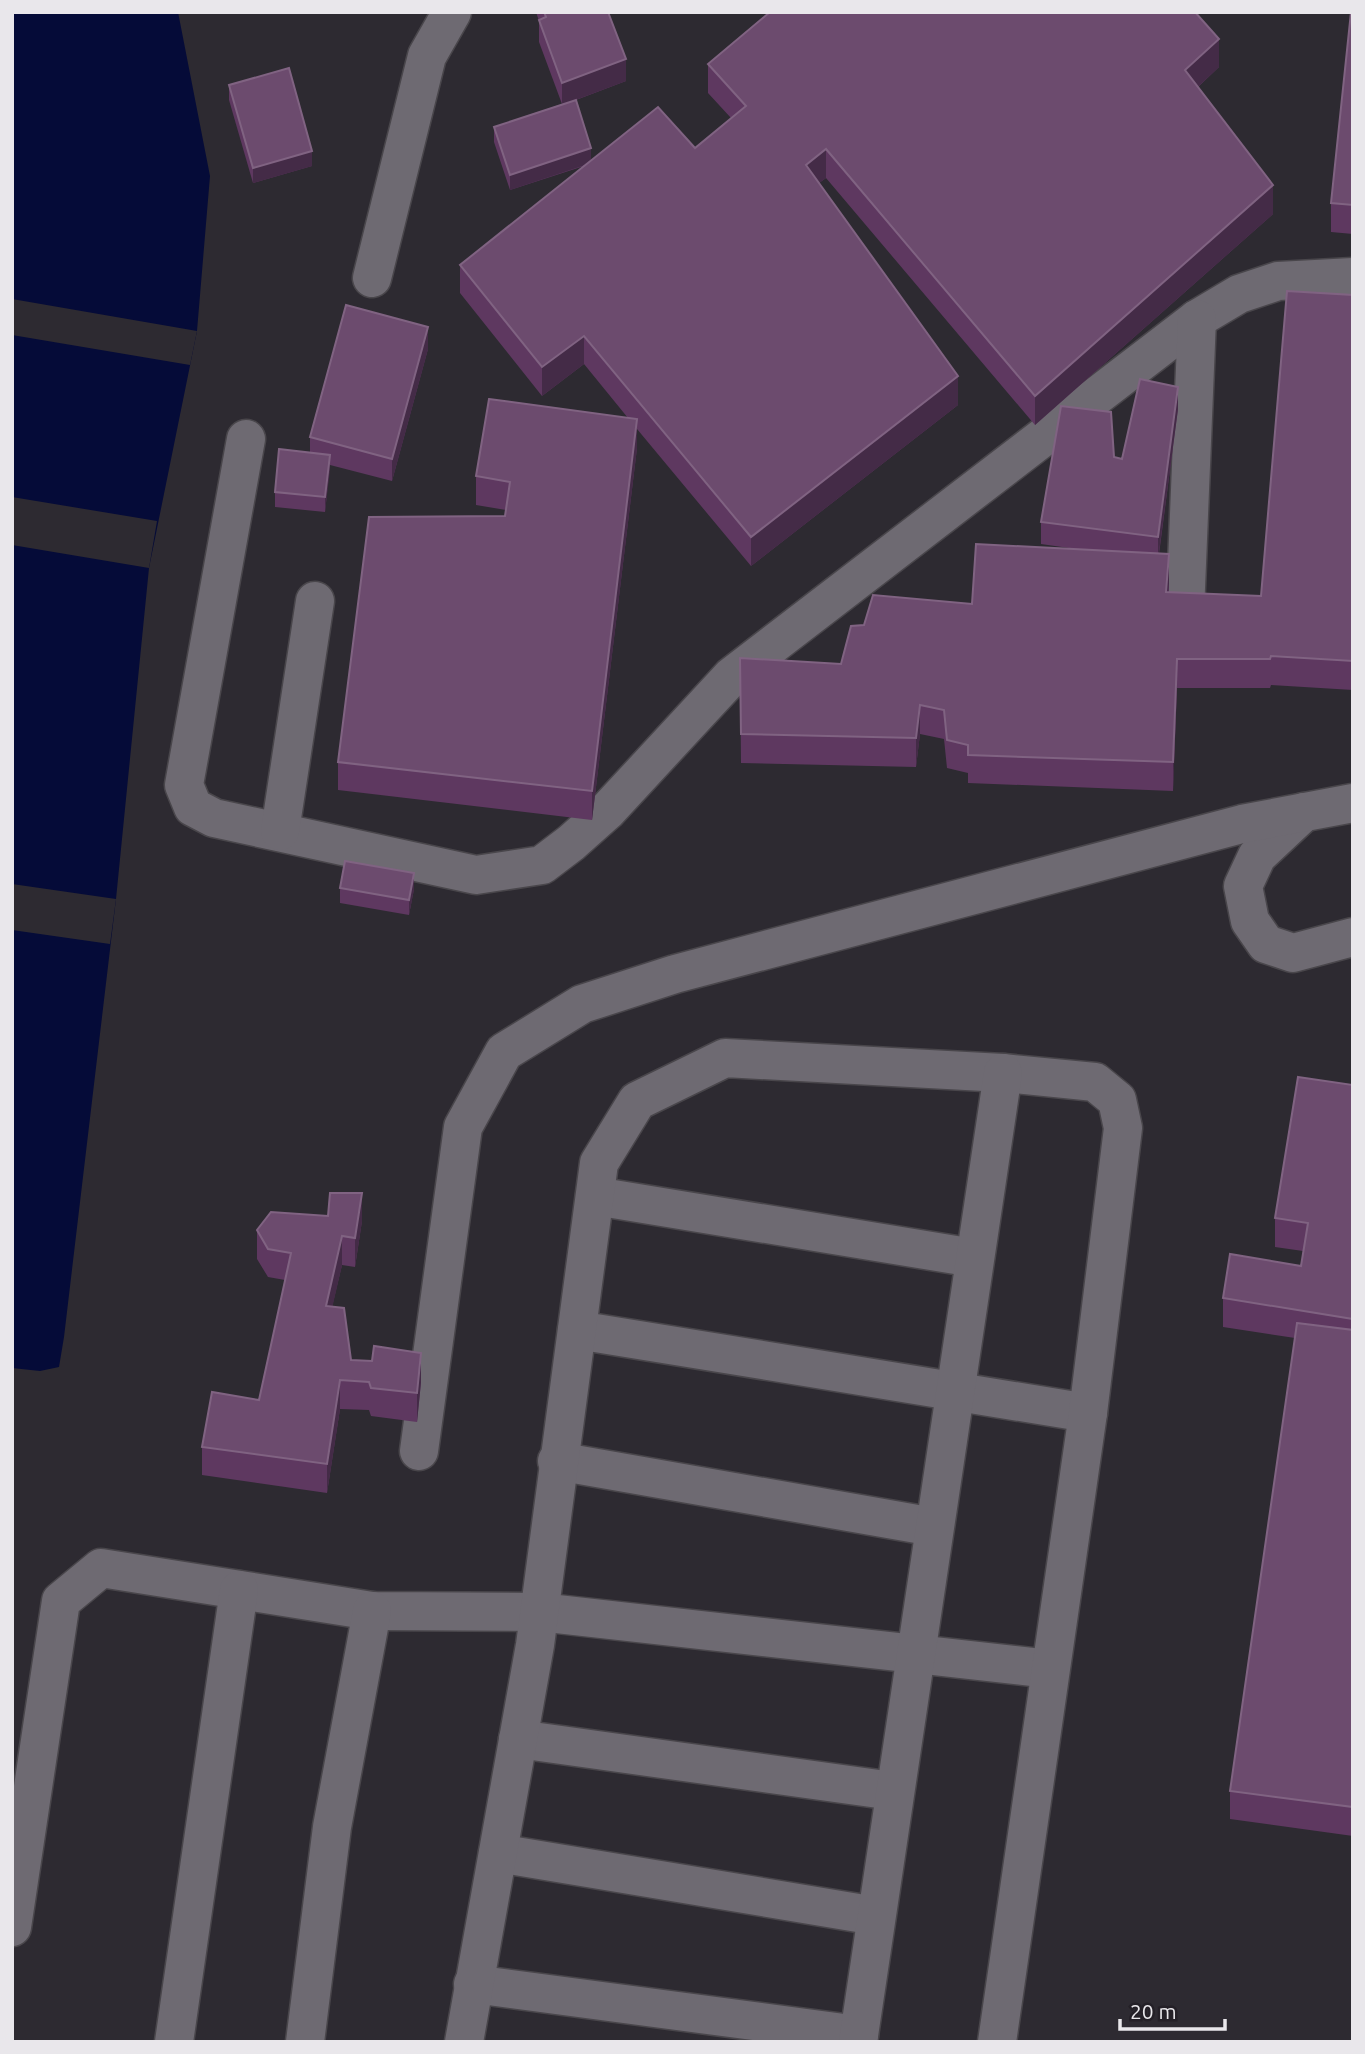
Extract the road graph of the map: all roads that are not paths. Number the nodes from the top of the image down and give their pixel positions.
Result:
1 (452, 12) edge
2 (1353, 277) edge
3 (372, 278) dead end
4 (1197, 319) junction
5 (246, 439) dead end
6 (315, 601) dead end
7 (1185, 612) edge
8 (1353, 803) edge
9 (1304, 812) junction
10 (280, 831) junction
11 (1353, 937) edge
12 (1003, 1073) junction
13 (595, 1196) junction
14 (974, 1258) junction
15 (577, 1330) junction
16 (954, 1392) junction
17 (1088, 1413) junction
18 (419, 1451) dead end
19 (557, 1461) junction
20 (934, 1527) junction
21 (239, 1590) junction
22 (372, 1611) junction
23 (539, 1612) junction
24 (914, 1652) junction
25 (1050, 1669) junction
26 (518, 1740) junction
27 (893, 1791) junction
28 (498, 1853) junction
29 (876, 1916) junction
30 (12, 1927) edge
31 (473, 1984) junction
32 (858, 2038) edge
33 (174, 2042) edge
34 (305, 2042) edge
35 (464, 2042) edge
36 (996, 2042) edge

1 - 3 lane
2 - 4 lane
4 - 7 lane
4 - 10 lane
5 - 10 lane
6 - 10 lane
8 - 9 lane
9 - 11 lane
9 - 18 lane
12 - 13 lane
12 - 14 lane
12 - 17 lane
13 - 14 lane
13 - 15 lane
14 - 16 lane
15 - 16 lane
15 - 19 lane
16 - 17 lane
16 - 20 lane
17 - 25 lane
19 - 20 lane
19 - 23 lane
20 - 24 lane
21 - 22 lane
21 - 30 lane
21 - 33 lane
22 - 23 lane
22 - 34 lane
23 - 24 lane
23 - 26 lane
24 - 25 lane
24 - 27 lane
25 - 36 lane
26 - 27 lane
26 - 28 lane
27 - 29 lane
28 - 29 lane
28 - 31 lane
29 - 32 lane
31 - 32 lane
31 - 35 lane

